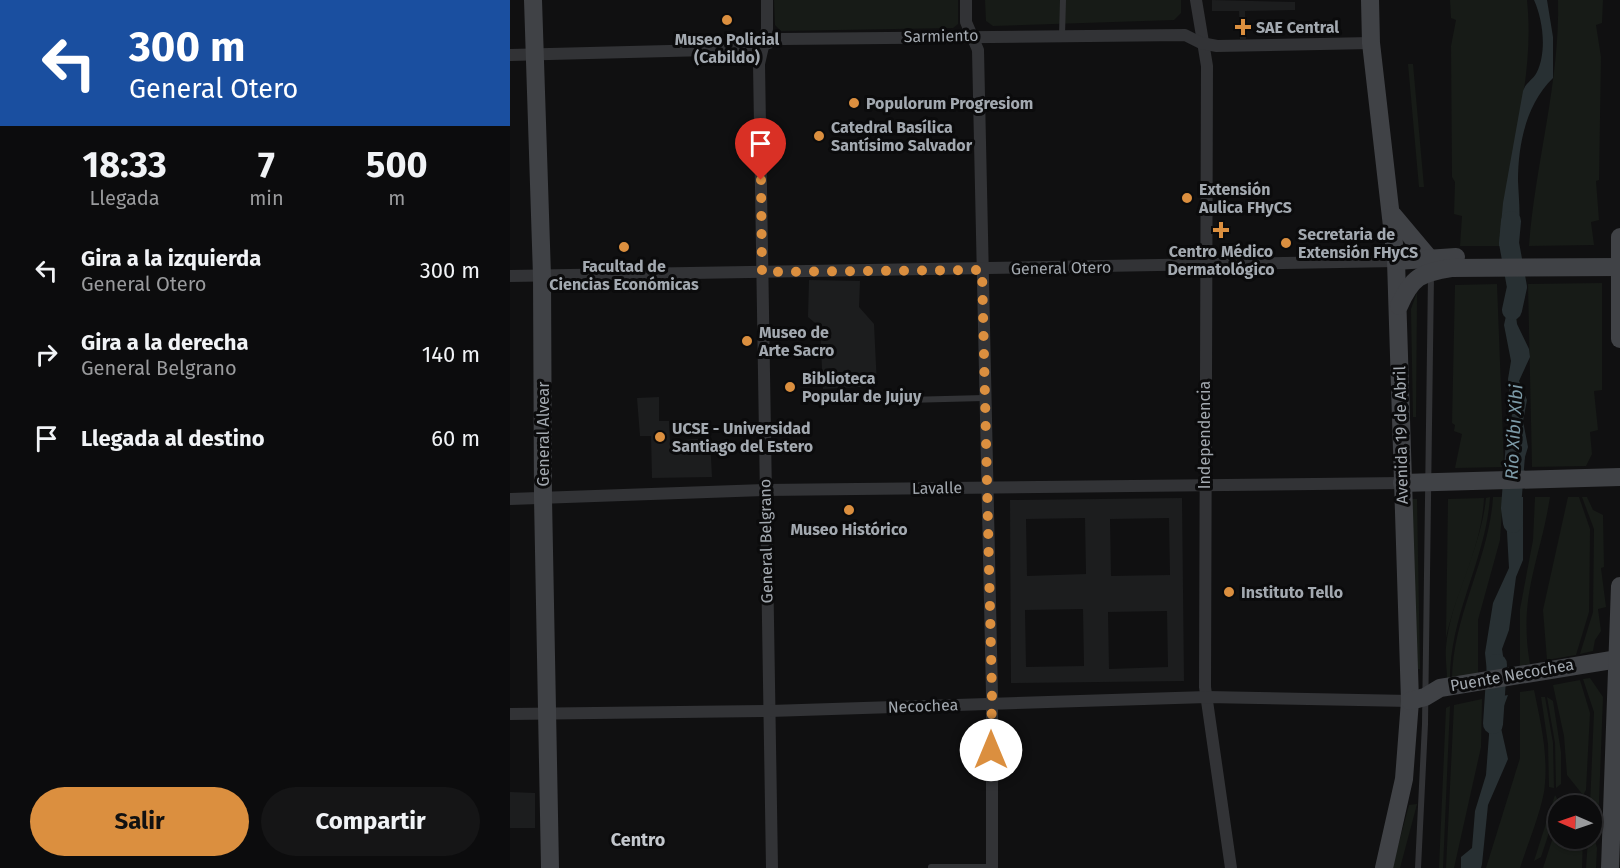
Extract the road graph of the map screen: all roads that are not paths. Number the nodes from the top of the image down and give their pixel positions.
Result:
1 (533, 0) edge
2 (767, 0) edge
3 (966, 0) edge
4 (1063, 0) edge
5 (1196, 0) edge
6 (1370, 0) edge
7 (972, 35) junction
8 (1062, 35) junction
9 (1201, 43) junction
10 (1371, 43) junction
11 (764, 45) junction
12 (535, 54) junction
13 (510, 55) edge
14 (1393, 215) junction
15 (1620, 237) edge
16 (1396, 261) junction
17 (1614, 261) edge
18 (1431, 265) junction
19 (1204, 266) junction
20 (982, 270) junction
21 (762, 272) junction
22 (510, 276) edge
23 (542, 276) junction
24 (1398, 309) junction
25 (1620, 339) edge
26 (984, 398) junction
27 (906, 400) dead end
28 (1620, 477) edge
29 (1432, 482) junction
30 (1402, 483) junction
31 (1204, 485) junction
32 (986, 487) junction
33 (765, 490) junction
34 (543, 498) junction
35 (510, 499) edge
36 (1620, 586) edge
37 (1620, 593) edge
38 (1618, 658) junction
39 (1425, 695) junction
40 (1207, 698) junction
41 (990, 703) junction
42 (770, 711) junction
43 (547, 713) junction
44 (510, 714) edge
45 (1613, 859) edge
46 (931, 867) edge
47 (550, 868) edge
48 (772, 868) edge
49 (992, 868) edge
50 (1231, 868) edge
51 (1384, 868) edge
52 (1418, 868) edge

1 - 12 main road, General Alvear
2 - 11 street, General Belgrano
3 - 7 street
4 - 8 lane
5 - 9 street, Independencia
6 - 10 main road, Avenida 19 de Abril
7 - 8 street, Sarmiento
7 - 11 street, Sarmiento
7 - 20 street
8 - 9 street, Sarmiento
9 - 10 street, Sarmiento
9 - 19 street, Independencia
10 - 14 main road, Avenida 19 de Abril
11 - 12 street, Sarmiento
11 - 21 street, General Belgrano
12 - 13 street, Sarmiento
12 - 23 main road, General Alvear
14 - 16 main road, Avenida 19 de Abril
14 - 18 main road
15 - 17 main road
16 - 18 main road
16 - 19 street, General Otero
16 - 24 main road, Avenida 19 de Abril
17 - 18 main road
17 - 25 main road
18 - 24 main road
18 - 29 lane, Avenida 19 de Abril
19 - 20 street, General Otero
19 - 31 street, Independencia
20 - 21 street, General Otero
20 - 26 street
21 - 23 street, General Otero
21 - 33 street, General Belgrano
22 - 23 street, General Otero
23 - 34 main road, General Alvear
24 - 30 main road, Avenida 19 de Abril
26 - 27 lane
26 - 32 street
28 - 29 main road, Lavalle
29 - 30 main road, Lavalle
29 - 39 lane, Avenida 19 de Abril
30 - 31 street, Lavalle
30 - 39 main road, Avenida 19 de Abril
31 - 32 street, Lavalle
31 - 40 street, Independencia
32 - 33 street, Lavalle
32 - 41 street
33 - 34 street, Lavalle
33 - 42 street, General Belgrano
34 - 35 street, Lavalle
34 - 43 main road, General Alvear
36 - 37 main road
37 - 38 main road
38 - 39 main road, Puente Necochea
38 - 45 main road
39 - 40 street, Necochea
39 - 51 main road, Avenida 19 de Abril
39 - 52 lane, Avenida 19 de Abril
40 - 41 street, Necochea
40 - 50 street, Independencia
41 - 42 street, Necochea
41 - 49 street
42 - 43 street, Necochea
42 - 48 street, General Belgrano
43 - 44 street, Necochea
43 - 47 main road, General Alvear
46 - 49 lane

